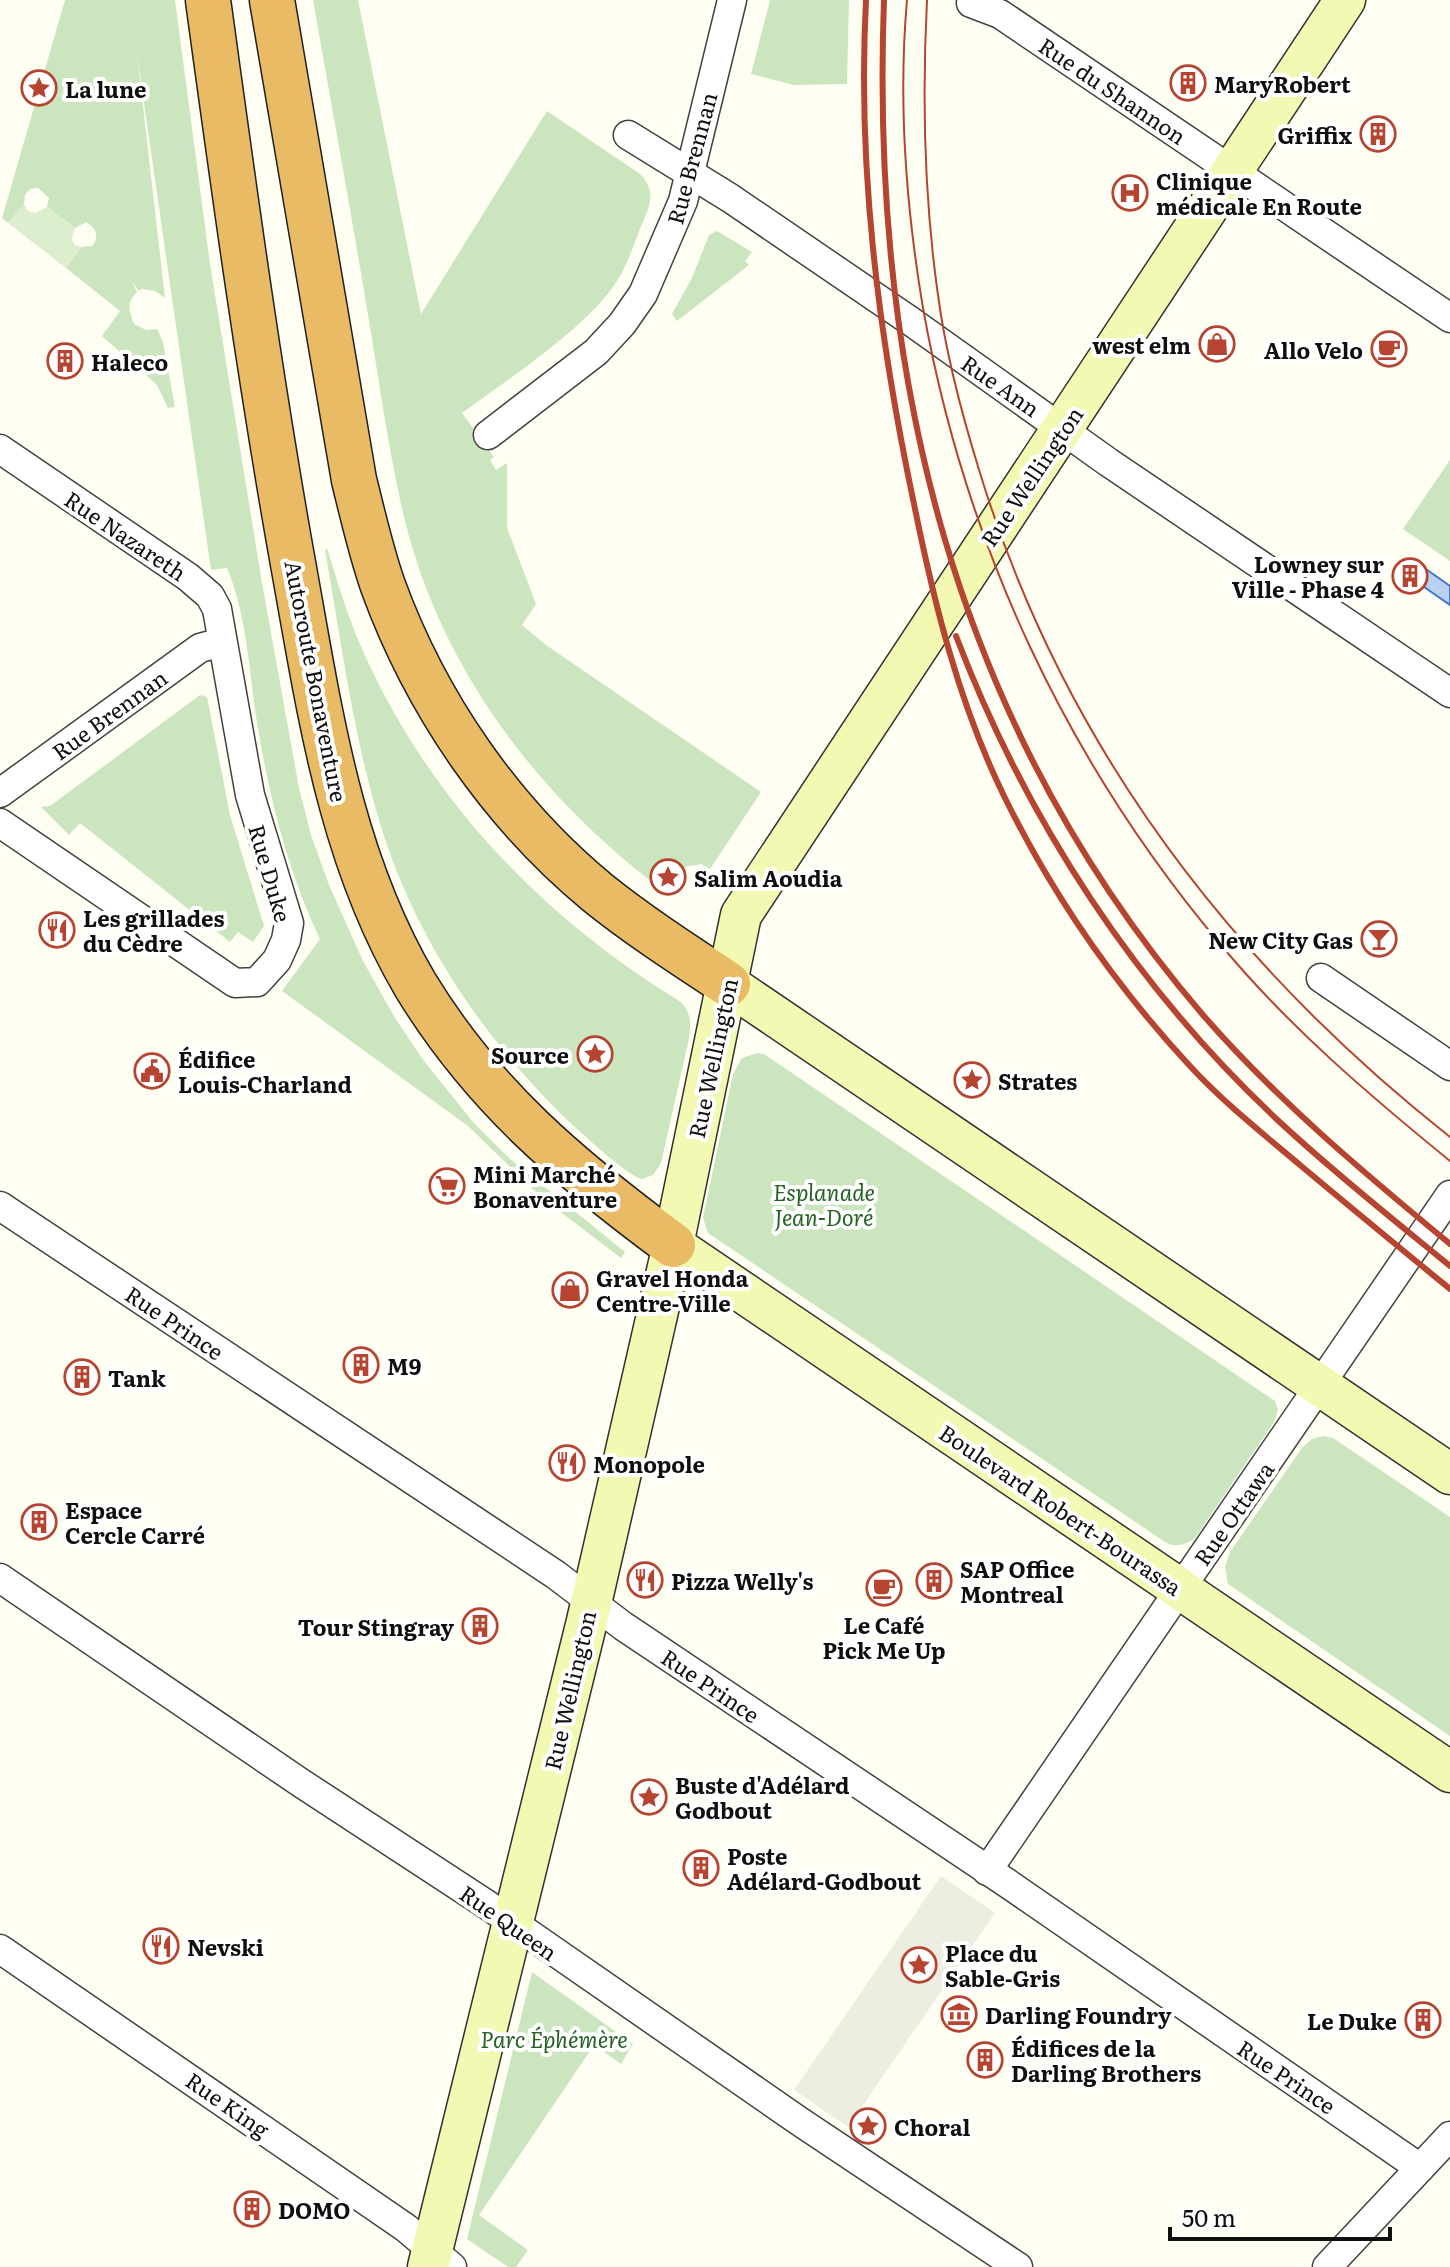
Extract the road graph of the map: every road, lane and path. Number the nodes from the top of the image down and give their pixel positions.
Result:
1 (208, 0) edge
2 (272, 0) edge
3 (732, 0) edge
4 (1345, 0) edge
5 (971, 2) edge
6 (628, 135) dead end
7 (1233, 170) junction
8 (689, 173) junction
9 (1450, 318) edge
10 (1063, 429) junction
11 (488, 435) dead end
12 (0, 449) edge
13 (222, 642) junction
14 (1450, 693) edge
15 (0, 793) edge
16 (0, 823) edge
17 (1321, 978) dead end
18 (728, 984) junction
19 (1450, 1066) edge
20 (1450, 1195) edge
21 (0, 1206) edge
22 (673, 1245) junction
23 (1320, 1386) junction
24 (1450, 1474) edge
25 (0, 1578) edge
26 (1180, 1590) junction
27 (590, 1602) junction
28 (1450, 1772) edge
29 (987, 1871) junction
30 (512, 1924) junction
31 (0, 1949) edge
32 (1450, 2136) edge
33 (1420, 2168) junction
34 (437, 2261) edge
35 (1018, 2267) edge
36 (1327, 2267) edge

1 - 22 highway, Autoroute Bonaventure
2 - 18 highway
3 - 8 street, Rue Brennan
4 - 7 street, Rue Wellington
5 - 7 street, Rue du Shannon
6 - 8 street, Rue Ann
7 - 9 street, Rue du Shannon
7 - 10 street, Rue Wellington
8 - 10 street, Rue Ann
8 - 11 street, Rue Brennan
10 - 14 street, Rue Ann
10 - 18 street, Rue Wellington
12 - 13 street, Rue Nazareth
13 - 15 street, Rue Brennan
13 - 16 street, Rue Duke
17 - 19 street
18 - 22 street, Rue Wellington
18 - 23 street
20 - 23 street, Rue Ottawa
21 - 27 street, Rue Prince
22 - 26 street, Boulevard Robert-Bourassa
22 - 27 street, Rue Wellington
23 - 24 street
23 - 26 street, Rue Ottawa
25 - 30 street, Rue Queen
26 - 28 street, Boulevard Robert-Bourassa
26 - 29 street, Rue Ottawa
27 - 29 street, Rue Prince
27 - 30 street, Rue Wellington
29 - 33 street, Rue Prince
30 - 34 street, Rue Wellington
30 - 35 street, Rue Queen
31 - 34 street, Rue King
32 - 33 street
33 - 36 street

